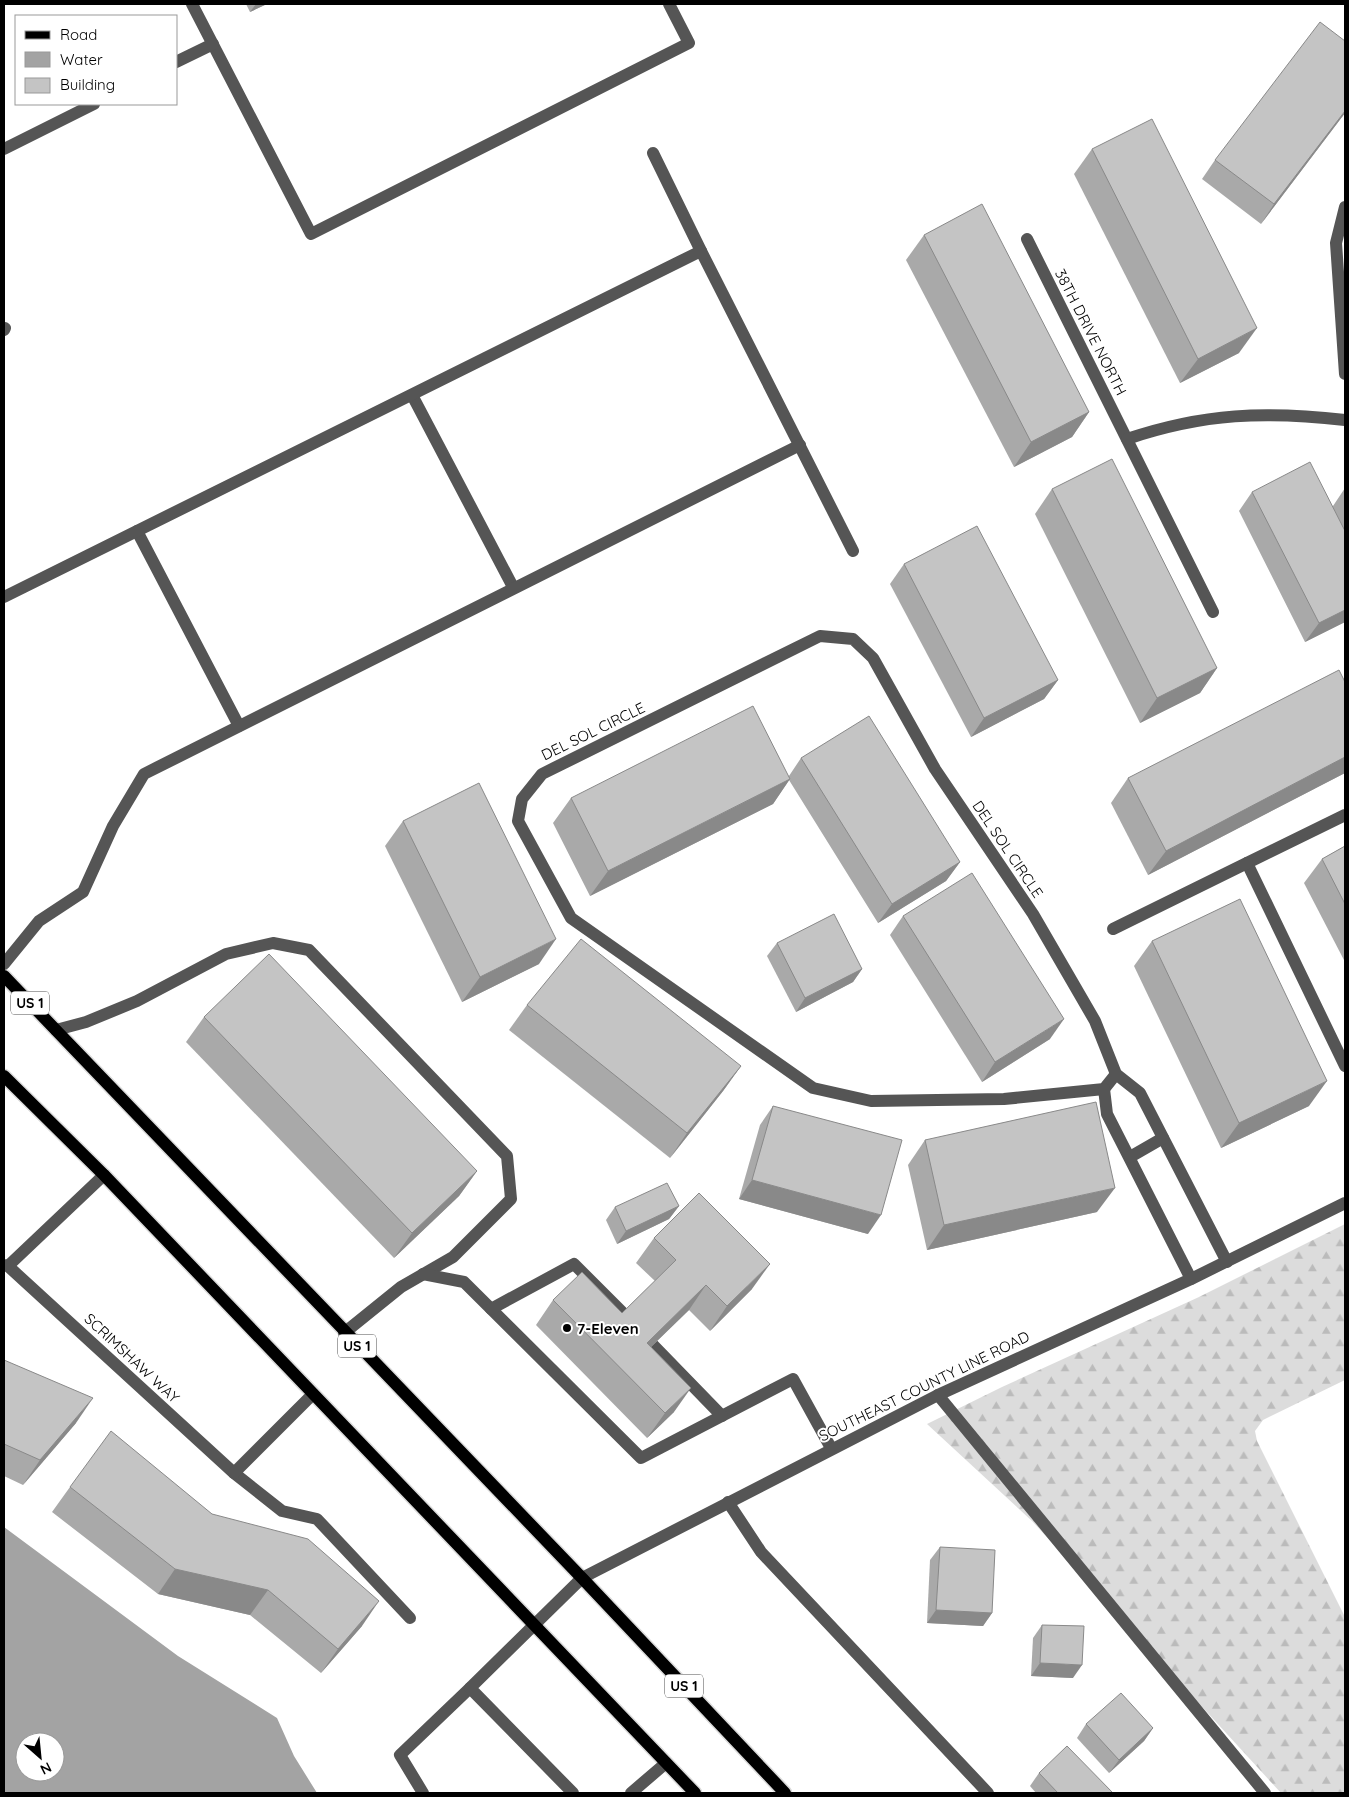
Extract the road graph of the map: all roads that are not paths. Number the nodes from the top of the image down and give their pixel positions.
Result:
1 (192, 4) edge
2 (669, 4) edge
3 (213, 44) junction
4 (178, 61) edge
5 (92, 105) edge
6 (4, 149) edge
7 (653, 153) dead end
8 (1345, 206) edge
9 (1027, 239) dead end
10 (701, 251) junction
11 (1345, 374) edge
12 (412, 395) junction
13 (1345, 420) edge
14 (1127, 439) junction
15 (800, 445) junction
16 (137, 531) junction
17 (853, 551) dead end
18 (513, 587) junction
19 (4, 596) edge
20 (1213, 612) dead end
21 (239, 726) junction
22 (1345, 815) edge
23 (1247, 863) junction
24 (1112, 929) dead end
25 (4, 964) edge
26 (4, 976) edge
27 (56, 1030) junction
28 (1345, 1066) edge
29 (1116, 1074) junction
30 (4, 1076) edge
31 (1104, 1089) junction
32 (1163, 1138) junction
33 (1130, 1158) junction
34 (104, 1175) junction
35 (1345, 1203) edge
36 (1226, 1262) junction
37 (6, 1266) edge
38 (423, 1274) junction
39 (1191, 1279) junction
40 (491, 1309) junction
41 (626, 1317) edge
42 (344, 1333) junction
43 (653, 1345) edge
44 (314, 1394) junction
45 (938, 1394) junction
46 (722, 1416) junction
47 (831, 1448) junction
48 (234, 1473) junction
49 (728, 1502) junction
50 (582, 1578) junction
51 (410, 1618) dead end
52 (534, 1624) junction
53 (470, 1688) junction
54 (666, 1763) junction
55 (423, 1793) edge
56 (573, 1793) edge
57 (631, 1793) edge
58 (695, 1793) edge
59 (785, 1793) edge
60 (988, 1793) edge
61 (1265, 1793) edge

1 - 3 street
2 - 3 street
3 - 4 street
5 - 6 street
7 - 10 street
8 - 11 street
9 - 14 street, 38TH DRIVE NORTH
10 - 12 street
10 - 15 street
12 - 16 street
12 - 18 street
13 - 14 street
14 - 20 street, 38TH DRIVE NORTH
15 - 17 street
15 - 18 street
16 - 19 street
16 - 21 street
18 - 21 street
21 - 25 street
22 - 23 street
23 - 24 street
23 - 28 street
26 - 27 main road, US 1
27 - 38 street
27 - 42 main road, US 1
29 - 31 street
29 - 31 street, DEL SOL CIRCLE
29 - 32 street
30 - 34 main road
31 - 33 street
32 - 33 street
32 - 36 street
33 - 39 street
34 - 37 street, SCRIMSHAW WAY
34 - 44 main road
35 - 36 street, SOUTHEAST COUNTY LINE ROAD
36 - 39 street, SOUTHEAST COUNTY LINE ROAD
37 - 48 street, SCRIMSHAW WAY
38 - 40 street
38 - 42 street
39 - 45 street, SOUTHEAST COUNTY LINE ROAD
40 - 41 street
40 - 46 street
42 - 50 main road, US 1
43 - 46 street
44 - 48 street
44 - 52 main road
45 - 47 street, SOUTHEAST COUNTY LINE ROAD
45 - 61 street
46 - 47 street
47 - 49 street, SOUTHEAST COUNTY LINE ROAD
48 - 51 street, SCRIMSHAW WAY
49 - 50 street, SOUTHEAST COUNTY LINE ROAD
49 - 60 street
50 - 52 street, SOUTHEAST COUNTY LINE ROAD
50 - 59 main road, US 1
52 - 53 street, SOUTHEAST COUNTY LINE ROAD
52 - 54 main road
53 - 55 street, SOUTHEAST COUNTY LINE ROAD
53 - 56 street
54 - 57 street
54 - 58 main road

